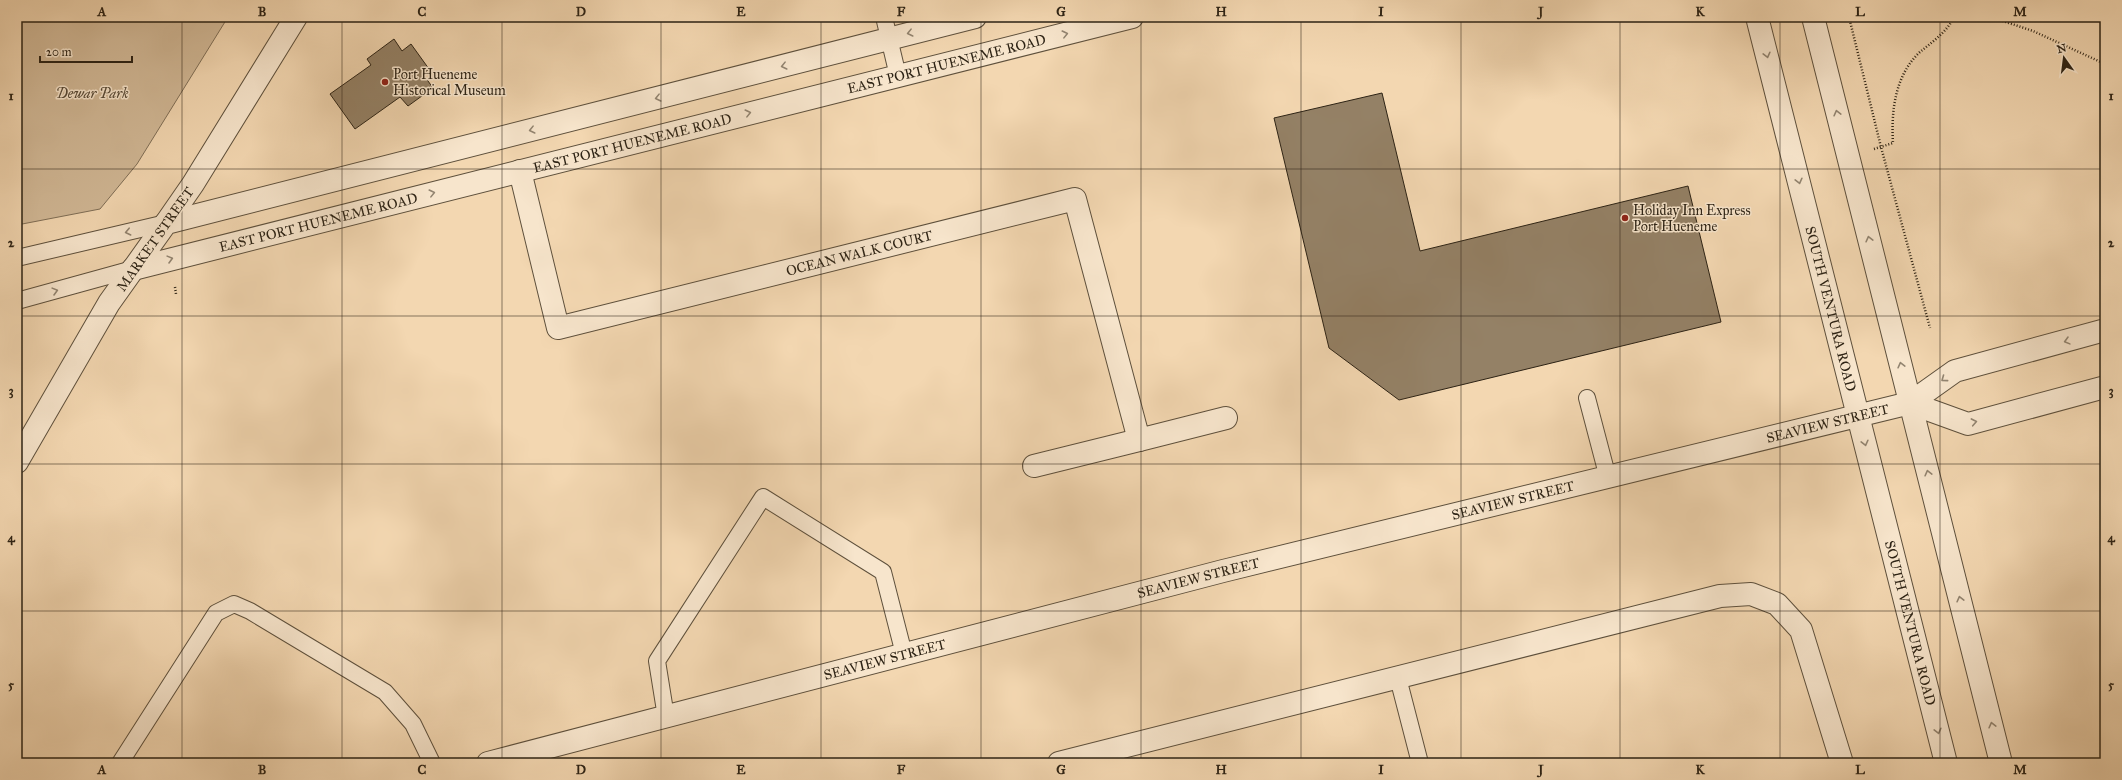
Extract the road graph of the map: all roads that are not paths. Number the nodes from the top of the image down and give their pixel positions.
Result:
1 (296, 17) edge
2 (884, 17) edge
3 (975, 17) edge
4 (1132, 17) edge
5 (1757, 17) edge
6 (1813, 17) edge
7 (889, 39) junction
8 (898, 76) junction
9 (520, 171) junction
10 (166, 223) junction
11 (17, 258) edge
12 (133, 269) junction
13 (17, 301) edge
14 (2105, 330) edge
15 (2105, 386) edge
16 (1587, 398) dead end
17 (1910, 403) junction
18 (1859, 417) junction
19 (1226, 418) dead end
20 (1139, 440) junction
21 (17, 462) edge
22 (1034, 466) dead end
23 (1608, 478) junction
24 (904, 654) junction
25 (1398, 678) junction
26 (666, 717) junction
27 (120, 763) edge
28 (432, 763) edge
29 (488, 763) edge
30 (1059, 763) edge
31 (1420, 763) edge
32 (1842, 763) edge
33 (1946, 763) edge
34 (2001, 763) edge

1 - 10 street, MARKET STREET
2 - 7 lane
3 -> 7 street
8 -> 4 street, EAST PORT HUENEME ROAD
5 -> 18 street, SOUTH VENTURA ROAD
17 -> 6 street
7 - 8 lane
7 -> 10 street
9 -> 8 street, EAST PORT HUENEME ROAD
12 -> 9 street, EAST PORT HUENEME ROAD
9 - 20 street, OCEAN WALK COURT
10 -> 11 lane
10 - 12 street, MARKET STREET
13 -> 12 lane
12 - 21 street, MARKET STREET
14 -> 17 street, SEAVIEW STREET
17 -> 15 street
16 - 23 lane
17 - 18 street, SEAVIEW STREET
34 -> 17 street
18 - 23 street, SEAVIEW STREET
18 -> 33 street, SOUTH VENTURA ROAD
19 - 20 street
20 - 22 street
23 - 24 street, SEAVIEW STREET
24 - 26 street, SEAVIEW STREET
24 - 26 lane
25 - 30 street
25 - 31 lane
25 - 32 street
26 - 29 street, SEAVIEW STREET
27 - 28 lane

